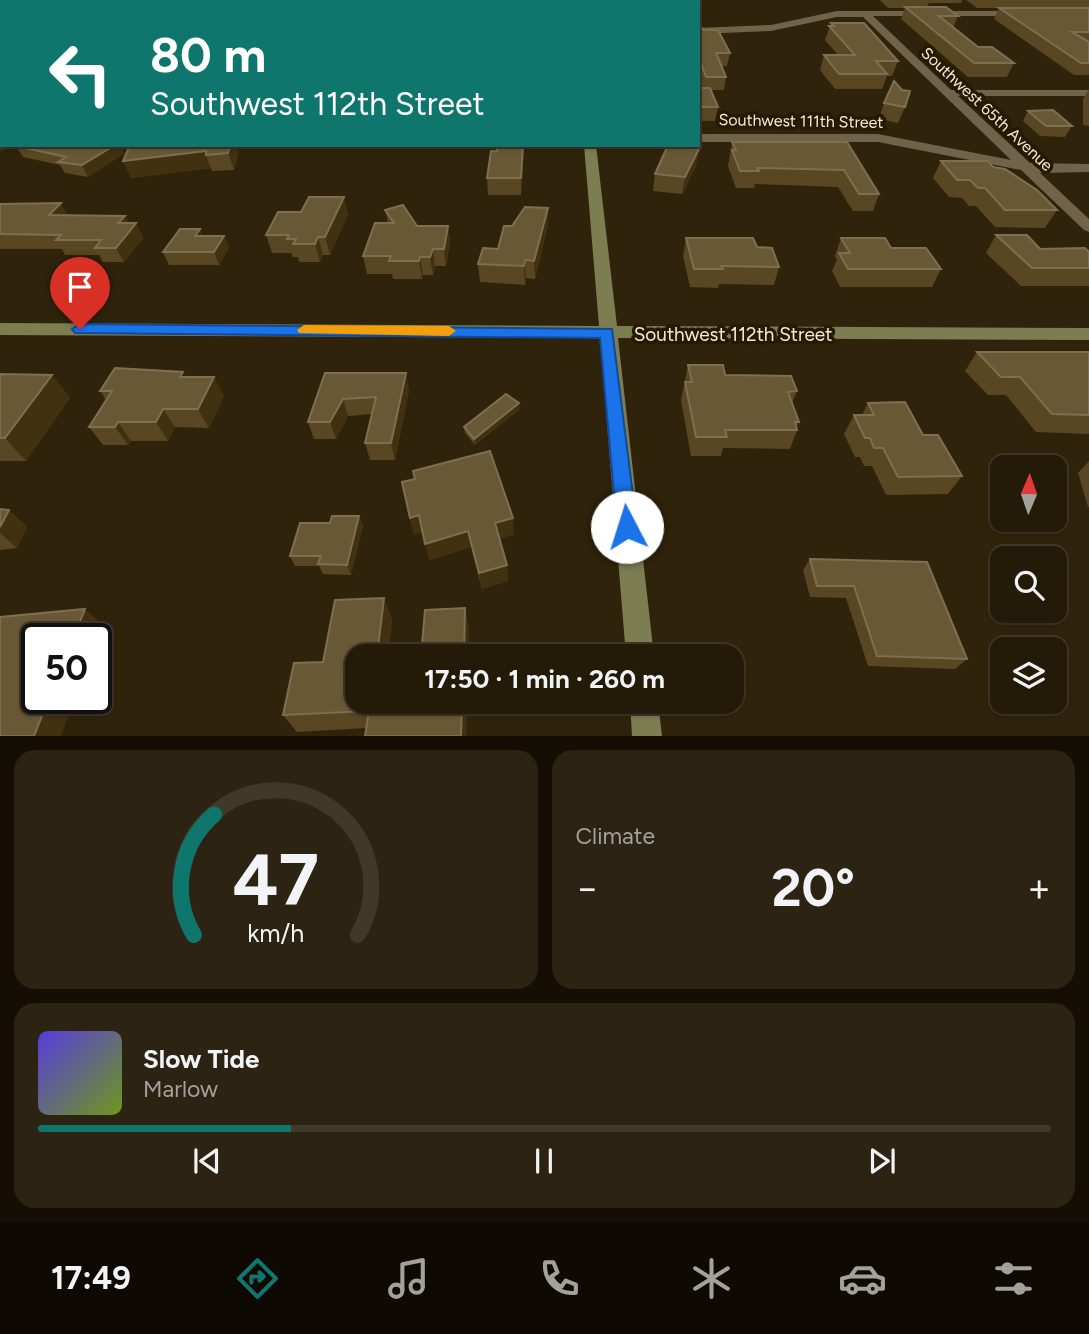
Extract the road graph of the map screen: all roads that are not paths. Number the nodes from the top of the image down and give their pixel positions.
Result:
1 (864, 13) junction
2 (1036, 13) edge
3 (700, 31) edge
4 (948, 93) junction
5 (1089, 93) edge
6 (700, 138) edge
7 (590, 147) edge
8 (1026, 167) junction
9 (1089, 168) edge
10 (1089, 227) edge
11 (0, 329) edge
12 (607, 333) junction
13 (1089, 334) edge
14 (639, 644) edge
15 (645, 714) edge
16 (648, 736) edge

1 - 2 street
1 - 3 street
1 - 4 street, Southwest 65th Avenue
4 - 5 street
4 - 8 street, Southwest 65th Avenue
6 - 8 street, Southwest 111th Street
7 - 12 main road
8 - 9 street, Southwest 111th Street
8 - 10 street, Southwest 65th Avenue
11 - 12 main road, Southwest 112th Street
12 - 13 main road, Southwest 112th Street
12 - 14 main road
15 - 16 main road

